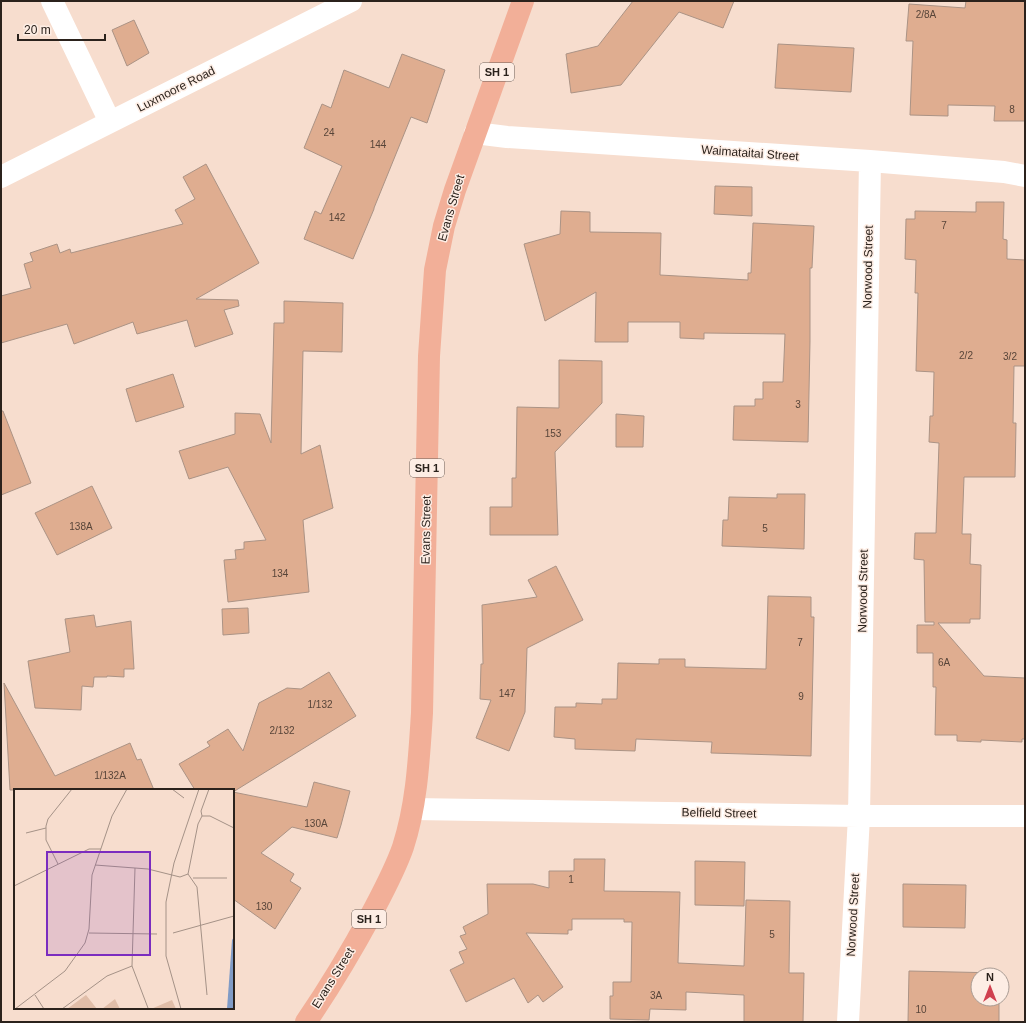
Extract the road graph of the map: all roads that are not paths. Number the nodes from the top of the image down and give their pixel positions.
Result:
1 (52, 1) edge
2 (350, 1) edge
3 (523, 1) edge
4 (110, 122) junction
5 (475, 133) junction
6 (870, 161) junction
7 (1025, 176) edge
8 (1, 177) edge
9 (413, 808) junction
10 (859, 816) junction
11 (1025, 816) edge
12 (306, 1022) edge
13 (848, 1022) edge

1 - 4 street
2 - 4 street, Luxmoore Road
3 - 5 highway, Evans Street / SH 1
4 - 8 street, Luxmoore Road
5 - 6 street, Waimataitai Street
5 - 9 highway, Evans Street / SH 1
6 - 7 street, Waimataitai Street
6 - 10 street, Norwood Street
9 - 10 street, Belfield Street
9 - 12 highway, Evans Street / SH 1
10 - 11 street, Belfield Street
10 - 13 street, Norwood Street

